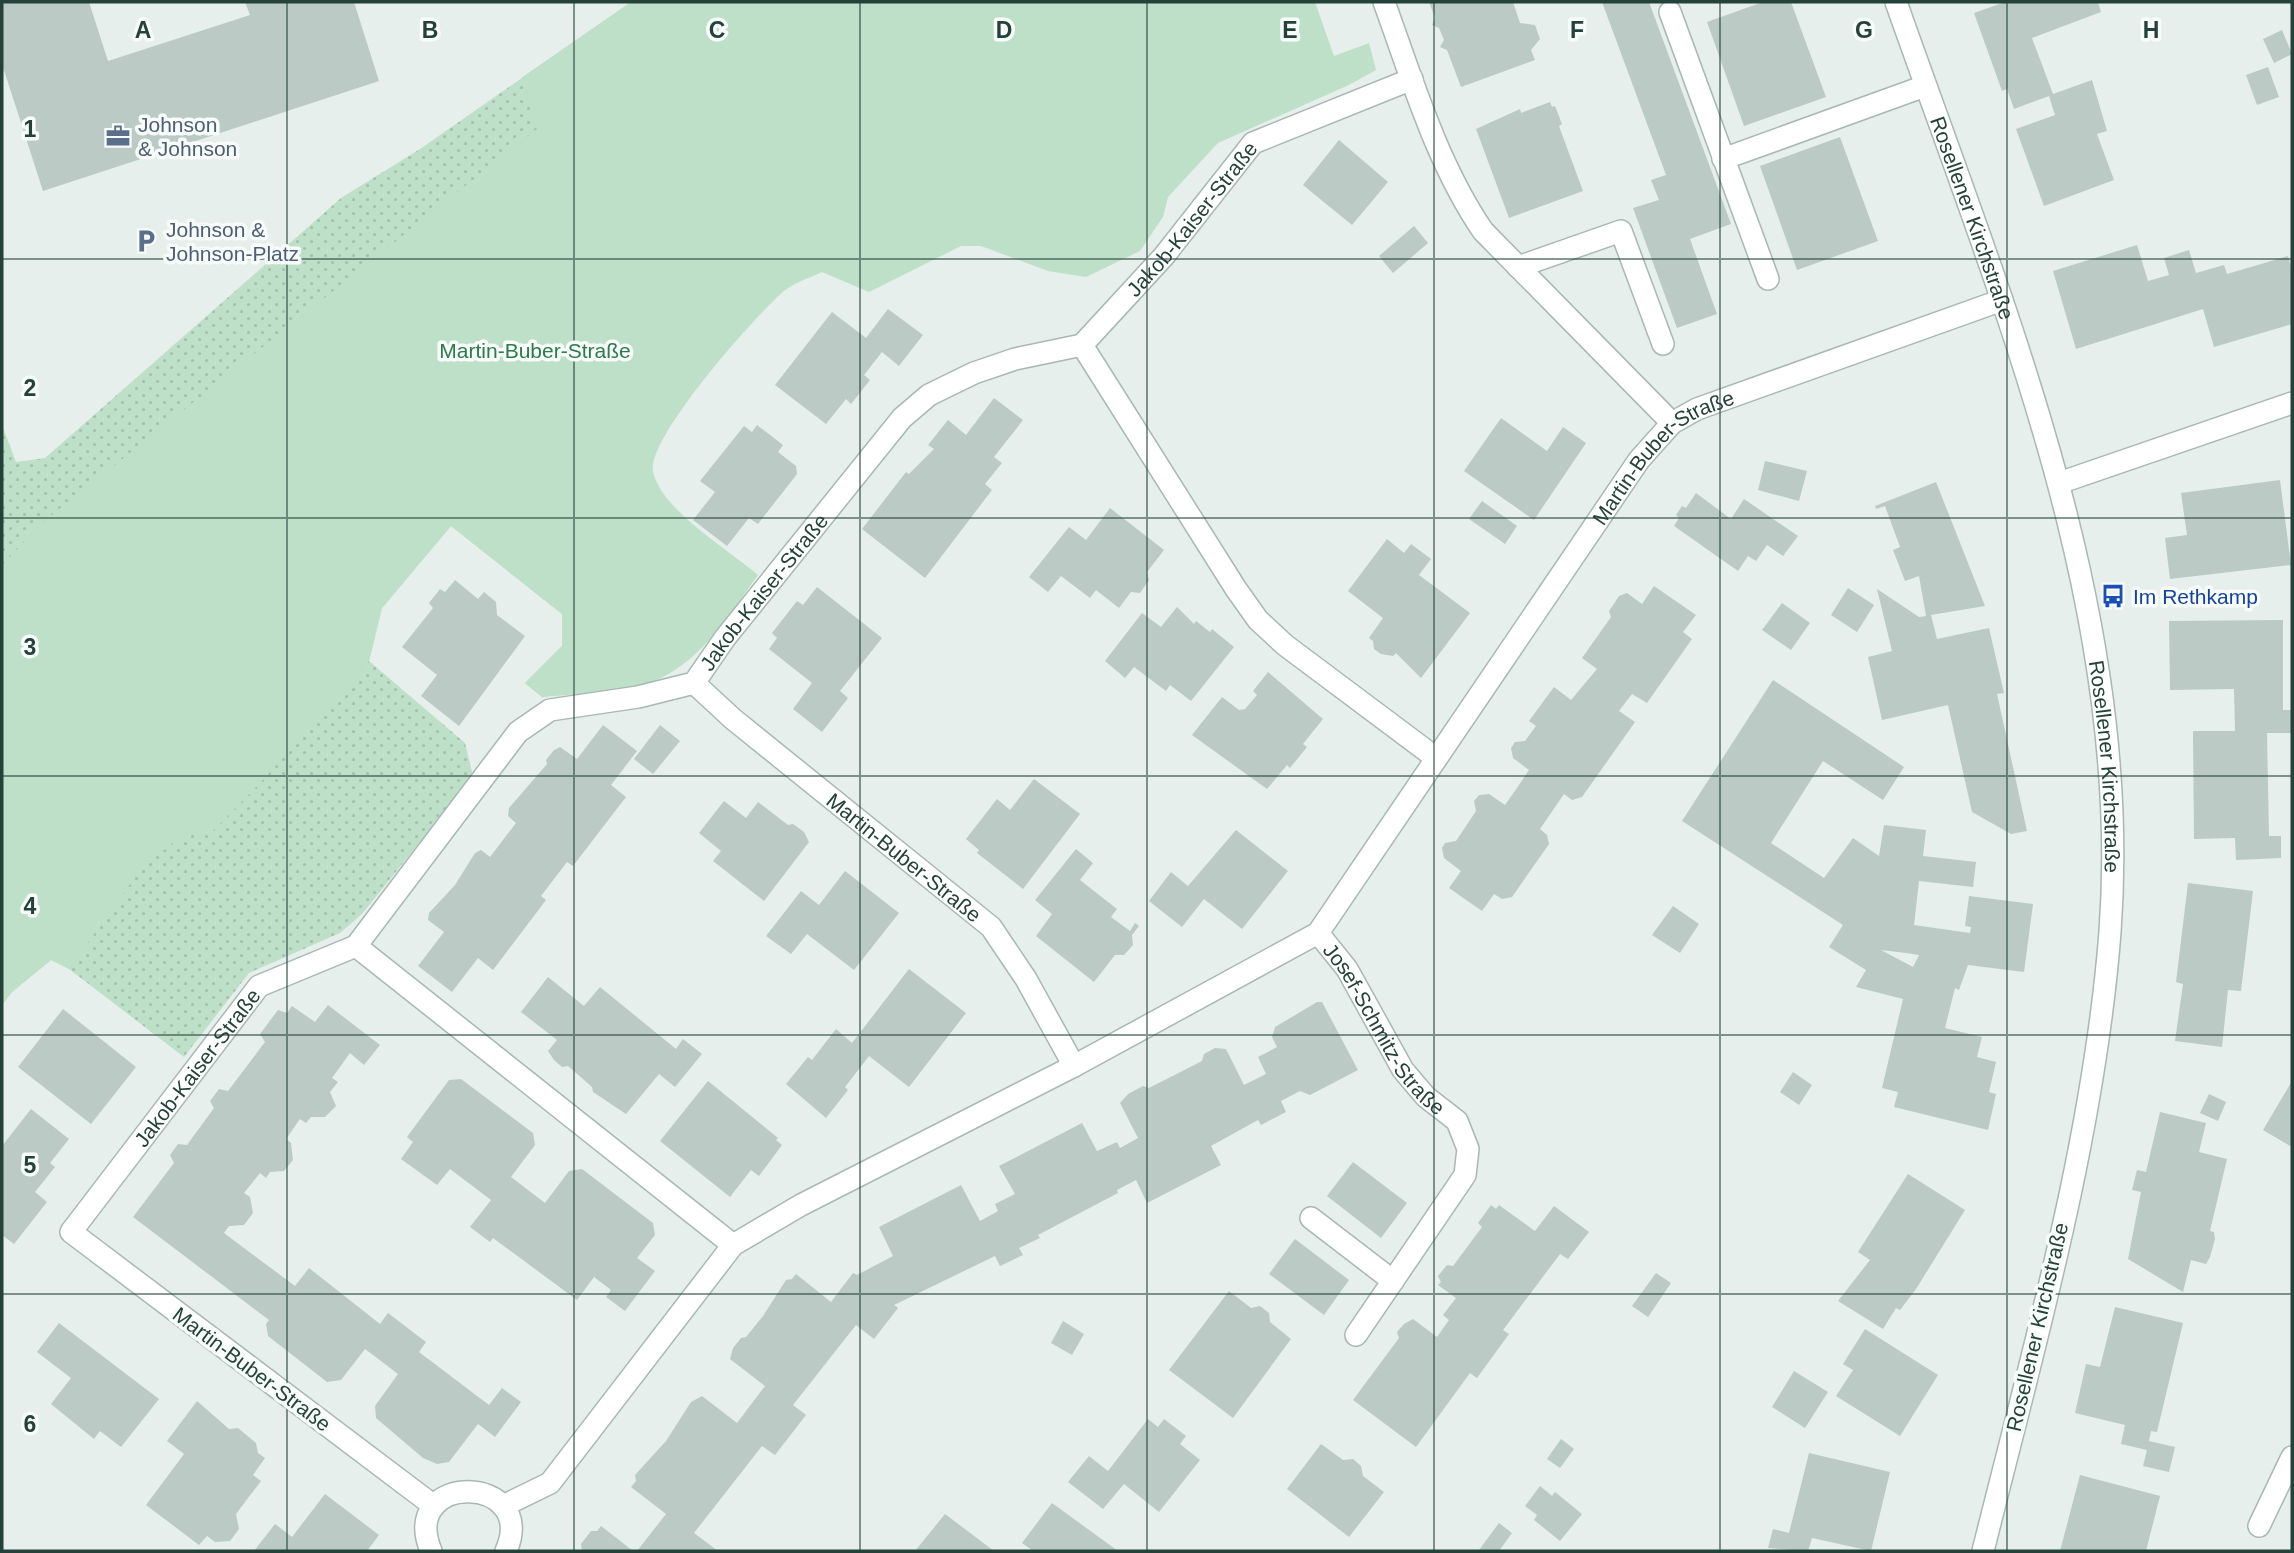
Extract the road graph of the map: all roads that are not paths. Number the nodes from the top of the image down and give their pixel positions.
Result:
1 (1384, 2) edge
2 (1896, 2) edge
3 (1670, 12) dead end
4 (1412, 79) junction
5 (1925, 86) junction
6 (1723, 159) junction
7 (1518, 267) junction
8 (1768, 279) dead end
9 (2002, 300) junction
10 (1663, 344) dead end
11 (1083, 345) junction
12 (2292, 403) edge
13 (1672, 423) junction
14 (2059, 483) junction
15 (694, 683) junction
16 (1436, 758) junction
17 (1318, 933) junction
18 (356, 946) junction
19 (1074, 1066) junction
20 (1311, 1218) dead end
21 (71, 1231) joint
22 (733, 1245) junction
23 (1393, 1281) junction
24 (1356, 1335) dead end
25 (2292, 1457) edge
26 (434, 1506) junction
27 (503, 1506) junction
28 (2259, 1526) dead end
29 (431, 1551) edge
30 (506, 1551) edge
31 (1983, 1551) edge

1 - 4 street
2 - 5 street, Rosellener Kirchstraße
3 - 6 street
4 - 7 street
4 - 11 street, Jakob-Kaiser-Straße
5 - 6 street
5 - 9 street, Rosellener Kirchstraße
6 - 8 street
7 - 10 street
7 - 13 street
9 - 13 street, Martin-Buber-Straße
9 - 14 street, Rosellener Kirchstraße
11 - 15 street, Jakob-Kaiser-Straße
11 - 16 street
12 - 14 street
13 - 16 street, Martin-Buber-Straße
14 - 31 street, Rosellener Kirchstraße
15 - 18 street, Jakob-Kaiser-Straße
15 - 19 street, Martin-Buber-Straße
16 - 17 street, Martin-Buber-Straße
17 - 19 street, Martin-Buber-Straße
17 - 23 street, Josef-Schmitz-Straße
18 - 21 street, Jakob-Kaiser-Straße
18 - 22 street
19 - 22 street, Martin-Buber-Straße
20 - 23 street
21 - 26 street, Martin-Buber-Straße
22 - 27 street, Martin-Buber-Straße
23 - 24 street, Josef-Schmitz-Straße
25 - 28 street
26 - 27 street
26 - 29 street
27 - 30 street

